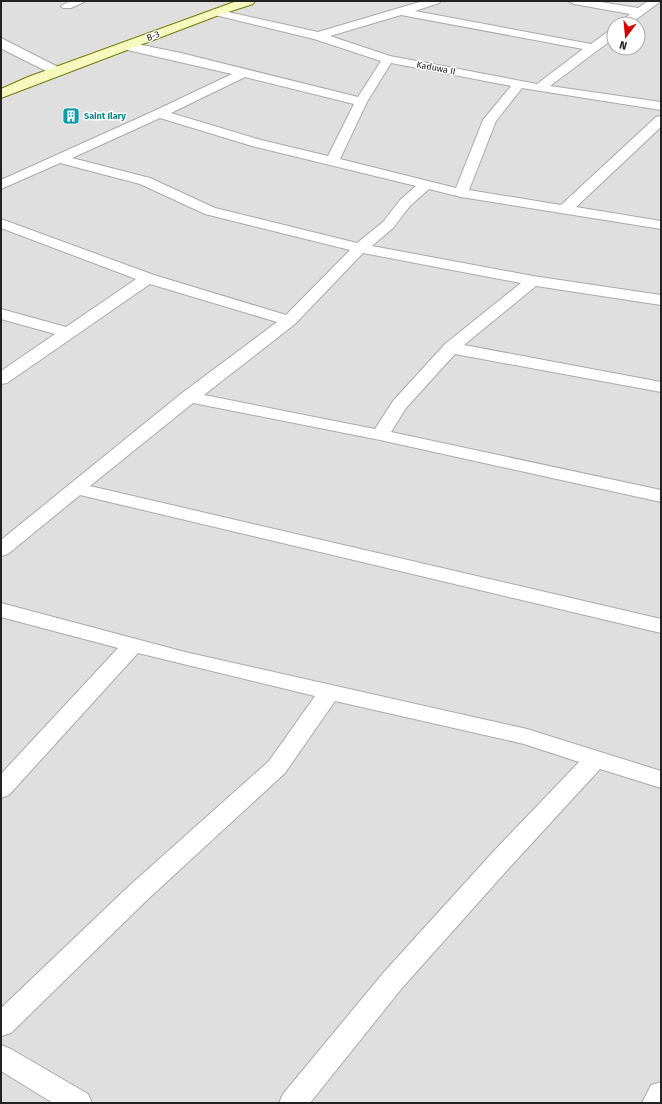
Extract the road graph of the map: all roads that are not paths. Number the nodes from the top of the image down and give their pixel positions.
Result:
1 (80, 1) edge
2 (249, 1) edge
3 (435, 1) edge
4 (574, 1) edge
5 (655, 1) edge
6 (66, 6) dead end
7 (398, 11) junction
8 (215, 12) junction
9 (640, 12) junction
10 (634, 16) edge
11 (318, 36) junction
12 (606, 38) edge
13 (1, 42) edge
14 (127, 46) junction
15 (594, 48) junction
16 (388, 58) junction
17 (58, 72) junction
18 (241, 74) junction
19 (519, 84) junction
20 (539, 88) junction
21 (1, 94) edge
22 (362, 102) junction
23 (661, 106) edge
24 (1, 108) edge
25 (159, 114) junction
26 (661, 120) edge
27 (59, 159) junction
28 (332, 162) junction
29 (427, 184) junction
30 (1, 185) edge
31 (461, 193) junction
32 (565, 209) junction
33 (1, 223) edge
34 (661, 225) edge
35 (360, 248) junction
36 (148, 278) junction
37 (533, 281) junction
38 (661, 300) edge
39 (1, 314) edge
40 (290, 321) junction
41 (68, 333) junction
42 (451, 348) junction
43 (1, 379) edge
44 (661, 387) edge
45 (188, 397) junction
46 (380, 435) junction
47 (76, 488) junction
48 (661, 496) edge
49 (1, 550) edge
50 (1, 610) edge
51 (661, 626) edge
52 (134, 644) junction
53 (330, 692) junction
54 (596, 759) junction
55 (661, 780) edge
56 (1, 789) edge
57 (1, 1025) edge
58 (1, 1057) edge
59 (661, 1094) edge
60 (78, 1103) edge
61 (293, 1103) edge
62 (656, 1103) edge

1 - 6 street
2 - 8 main road, B-3
3 - 7 street
4 - 9 street
5 - 9 street
7 - 11 street
7 - 15 street
8 - 11 street, Kaduwa II
8 - 14 main road, B-3
9 - 10 street
11 - 16 street, Kaduwa II
12 - 15 street
13 - 17 street
14 - 17 main road, B-3
14 - 18 street
15 - 20 street
16 - 19 street, Kaduwa II
16 - 22 street
17 - 21 main road, B-3
17 - 24 main road
18 - 22 street
18 - 25 street
19 - 20 street, Kaduwa II
19 - 31 street
20 - 23 street, Kaduwa II
22 - 28 street
25 - 27 street
25 - 28 street
26 - 32 street
27 - 30 street
27 - 35 street
28 - 29 street
29 - 31 street
29 - 35 street
31 - 32 street
32 - 34 street
33 - 36 street
35 - 37 street
35 - 40 street
36 - 40 street
36 - 41 street
37 - 38 street
37 - 42 street
39 - 41 street
40 - 45 street
41 - 43 street
42 - 44 street
42 - 46 street
45 - 46 street
45 - 47 street
46 - 48 street
47 - 49 street
47 - 51 street
50 - 52 street
52 - 53 street
52 - 56 street
53 - 54 street
53 - 57 street
54 - 55 street
54 - 61 street
58 - 60 street
59 - 62 street

